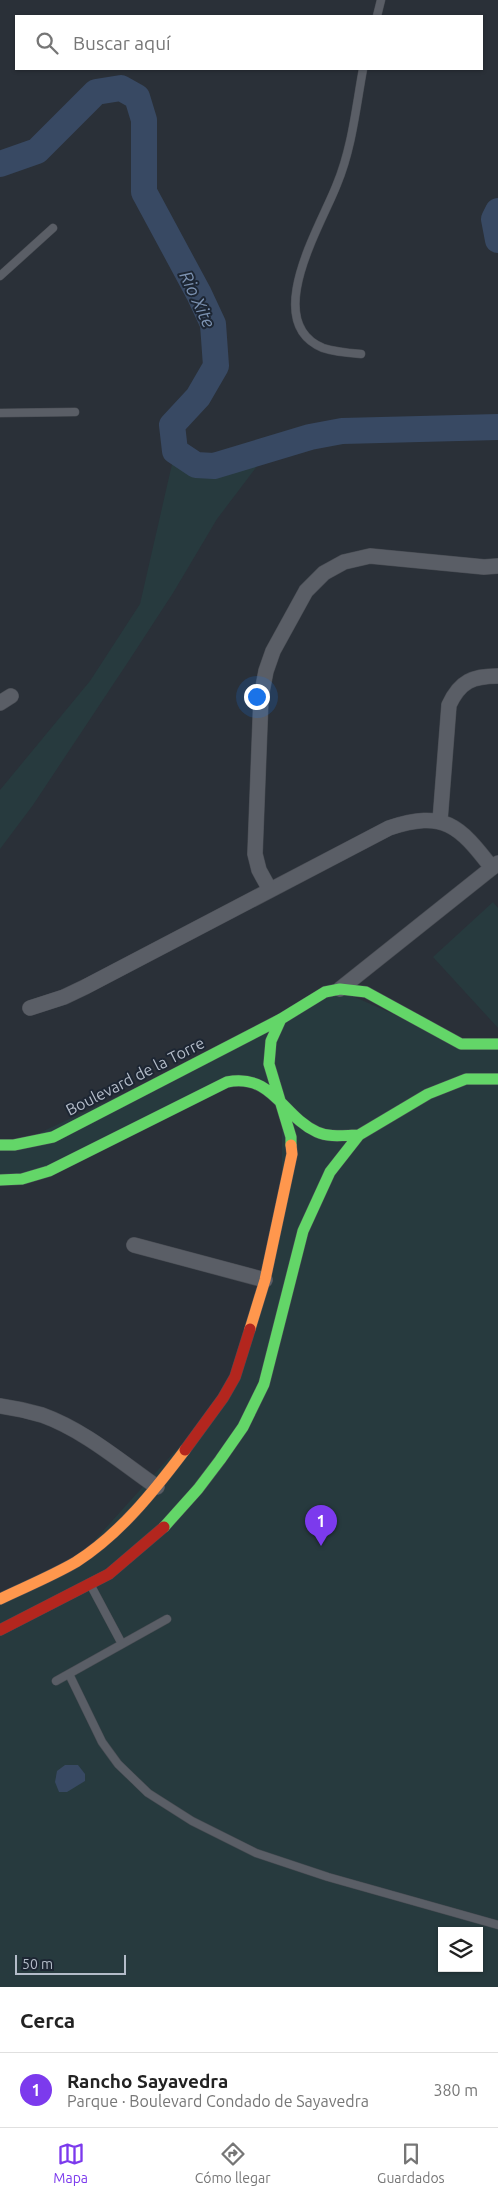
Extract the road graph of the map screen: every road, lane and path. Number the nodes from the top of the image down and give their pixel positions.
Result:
1 (381, 0) edge
2 (377, 15) edge
3 (363, 70) edge
4 (53, 228) dead end
5 (0, 276) edge
6 (361, 354) dead end
7 (75, 412) dead end
8 (0, 413) edge
9 (498, 566) edge
10 (498, 676) edge
11 (440, 821) junction
12 (495, 866) edge
13 (270, 890) junction
14 (340, 989) junction
15 (30, 1008) dead end
16 (280, 1018) junction
17 (461, 1044) junction
18 (498, 1044) edge
19 (468, 1054) dead end
20 (470, 1067) dead end
21 (466, 1079) junction
22 (498, 1079) edge
23 (281, 1101) junction
24 (359, 1134) junction
25 (0, 1145) edge
26 (0, 1180) edge
27 (134, 1245) dead end
28 (265, 1280) junction
29 (0, 1406) edge
30 (157, 1487) junction
31 (90, 1584) junction
32 (0, 1599) edge
33 (167, 1619) dead end
34 (0, 1630) edge
35 (122, 1644) junction
36 (68, 1674) junction
37 (56, 1681) dead end
38 (498, 1925) edge

1 - 2 lane
3 - 6 lane
4 - 5 lane
7 - 8 lane
9 - 13 street
10 - 11 street
11 - 12 street
11 - 13 street
12 - 14 street
13 - 15 street
14 - 16 street, Boulevard de la Torre
14 - 17 street
16 - 23 street
16 - 25 street, Boulevard de la Torre
17 - 18 street
17 - 19 street
20 - 21 street
21 - 22 street
21 - 24 street
23 - 24 street
23 - 26 street
23 - 28 street
24 - 31 street
27 - 28 street
28 - 30 street
29 - 30 street
30 - 32 street
31 - 34 street
31 - 35 lane
33 - 35 lane
35 - 36 lane
36 - 37 lane
36 - 38 lane

